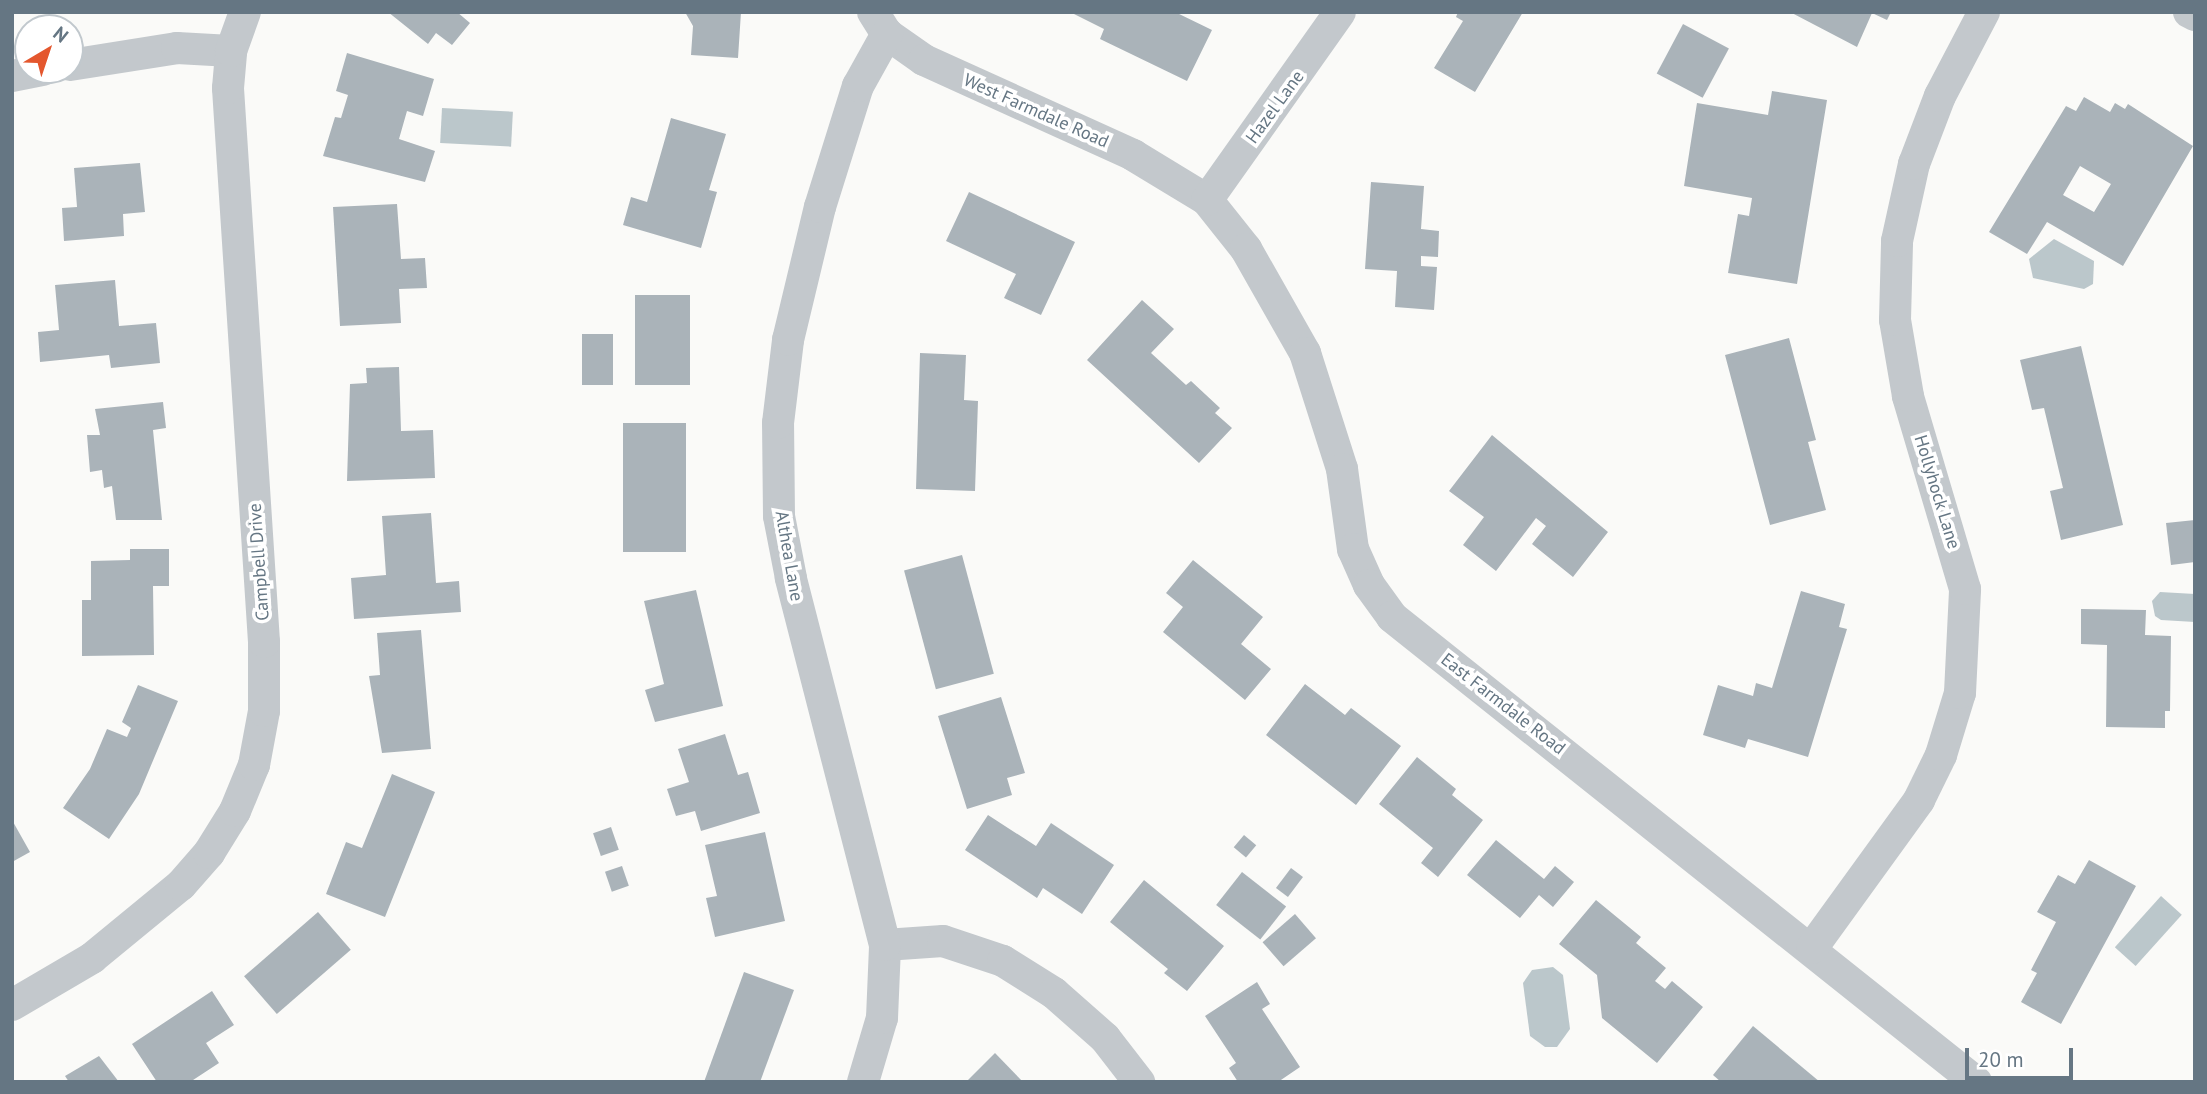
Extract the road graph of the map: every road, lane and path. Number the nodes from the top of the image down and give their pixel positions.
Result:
1 (245, 12) edge
2 (1340, 12) edge
3 (1984, 12) edge
4 (2189, 12) edge
5 (2195, 15) edge
6 (880, 23) edge
7 (231, 51) junction
8 (84, 63) edge
9 (1207, 200) junction
10 (885, 945) junction
11 (1812, 948) junction
12 (12, 1005) edge
13 (863, 1082) edge
14 (1139, 1082) edge
15 (1976, 1082) edge

1 - 7 street, Campbell Drive
2 - 9 street, Hazel Lane
3 - 11 street, Hollyhock Lane
4 - 5 street
6 - 9 street, West Farmdale Road
6 - 10 street, Althea Lane
7 - 8 street
7 - 12 street, Campbell Drive
9 - 11 street, East Farmdale Road
10 - 13 street, Althea Lane
10 - 14 street
11 - 15 street, East Farmdale Road

